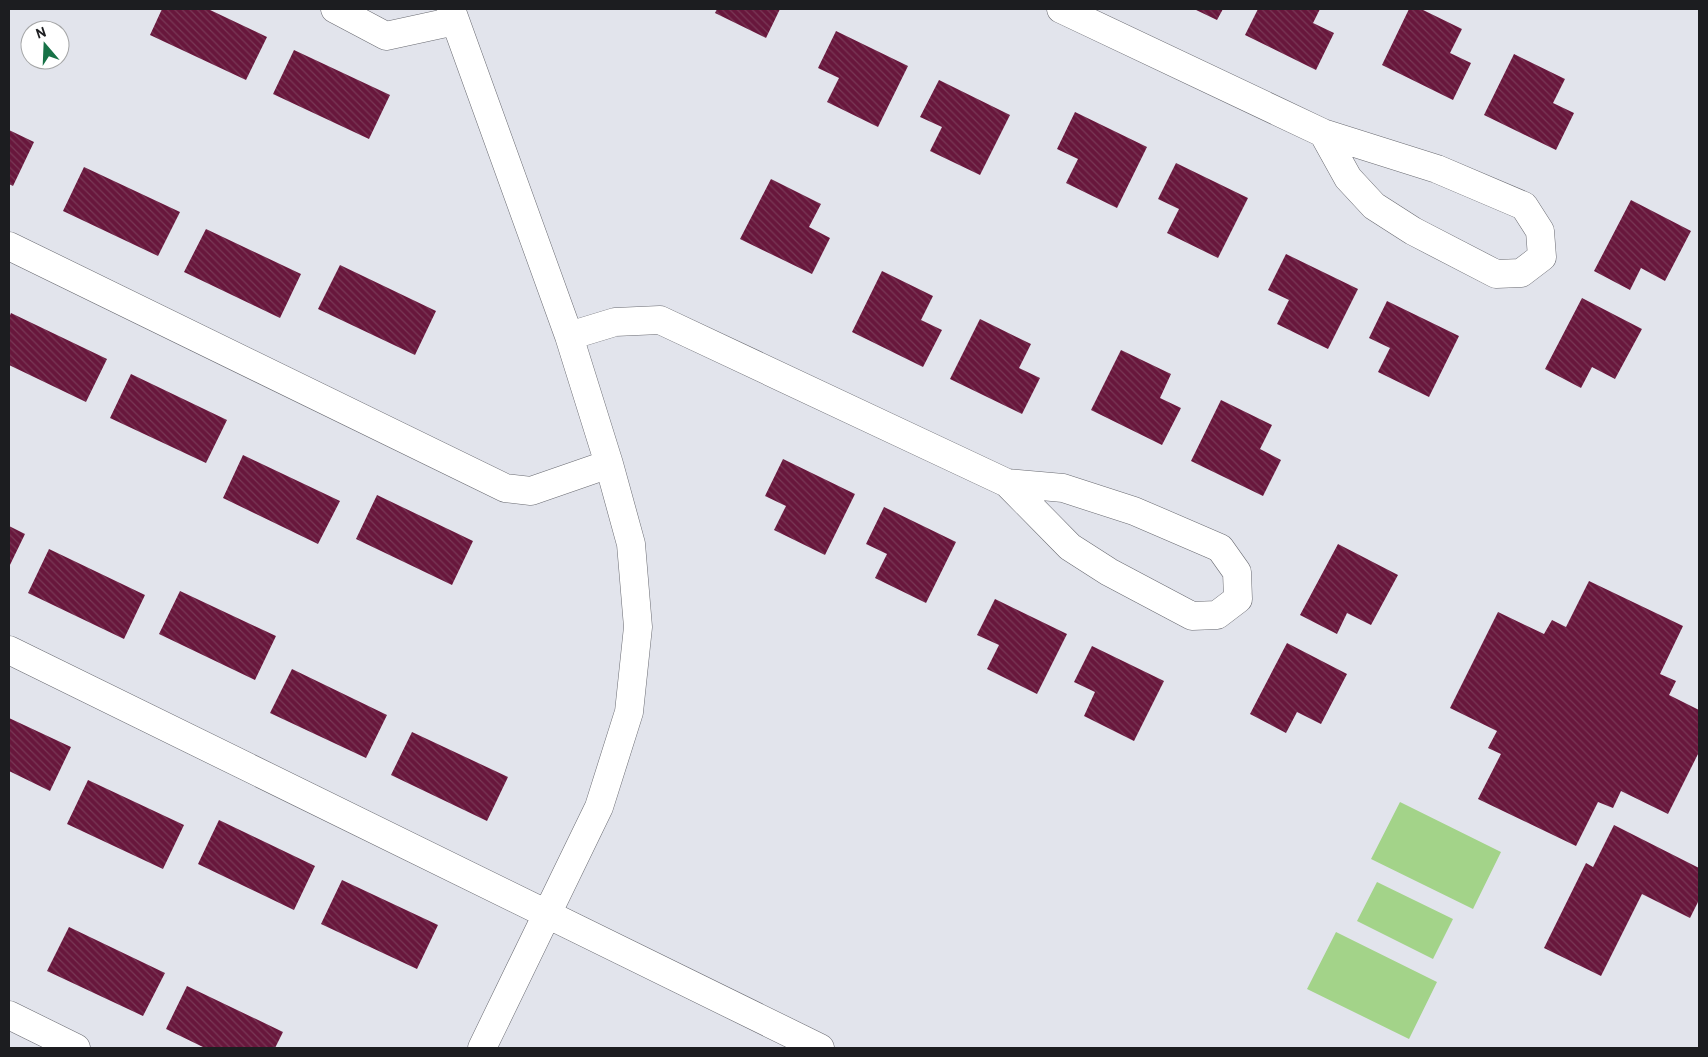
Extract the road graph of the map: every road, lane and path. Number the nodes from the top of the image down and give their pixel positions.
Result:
1 (335, 9) edge
2 (1061, 9) edge
3 (453, 15) edge
4 (1323, 133) junction
5 (9, 246) edge
6 (569, 336) junction
7 (609, 464) junction
8 (1007, 483) junction
9 (9, 650) edge
10 (547, 914) junction
11 (9, 1015) edge
12 (76, 1048) edge
13 (482, 1048) edge
14 (820, 1048) edge

1 - 3 street
2 - 4 street
3 - 6 street
4 - 4 street
5 - 7 street
6 - 7 street
6 - 8 street
7 - 10 street
8 - 8 street
9 - 10 street
10 - 13 street
10 - 14 street
11 - 12 street

